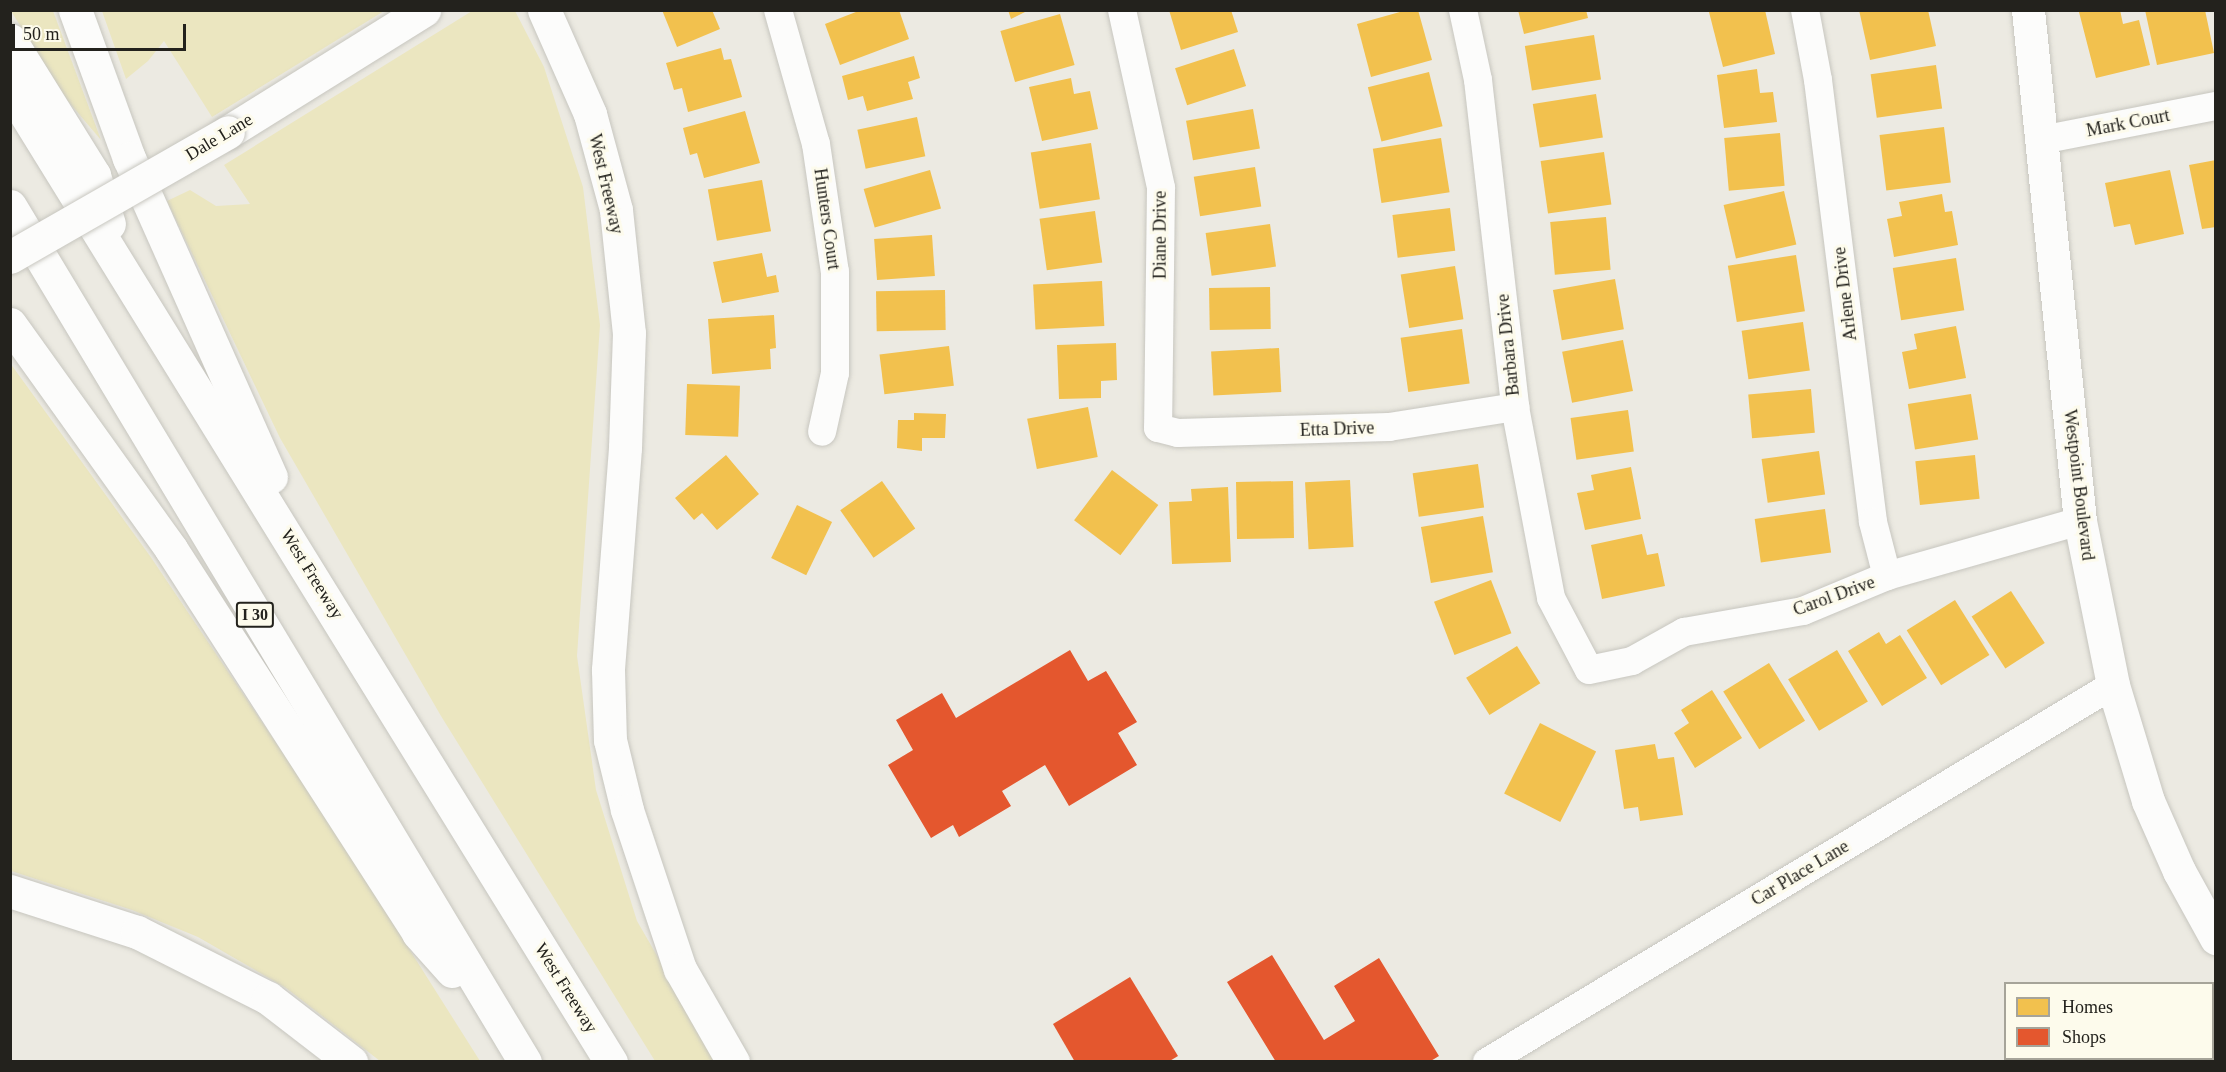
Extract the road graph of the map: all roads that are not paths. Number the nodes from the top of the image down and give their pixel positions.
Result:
1 (75, 10) edge
2 (424, 10) edge
3 (544, 10) edge
4 (778, 10) edge
5 (1122, 10) edge
6 (1463, 10) edge
7 (1805, 10) edge
8 (2028, 10) edge
9 (10, 40) edge
10 (10, 88) edge
11 (2216, 106) edge
12 (2041, 140) junction
13 (10, 206) edge
14 (10, 257) edge
15 (124, 272) junction
16 (10, 324) edge
17 (1515, 407) junction
18 (1158, 428) joint
19 (822, 432) dead end
20 (2080, 521) junction
21 (297, 549) junction
22 (1887, 576) junction
23 (1589, 670) joint
24 (2113, 685) junction
25 (10, 891) edge
26 (2216, 938) edge
27 (500, 1023) junction
28 (351, 1062) edge
29 (525, 1062) edge
30 (611, 1062) edge
31 (733, 1062) edge
32 (1486, 1062) edge

1 - 21 main road
2 - 14 main road, Dale Lane, bridge
3 - 31 main road, West Freeway
4 - 19 street, Hunters Court
5 - 18 street, Diane Drive
6 - 17 street, Barbara Drive
7 - 22 street, Arlene Drive
8 - 12 main road, Westpoint Boulevard
9 - 15 main road
10 - 15 main road, West Freeway
11 - 12 street, Mark Court
12 - 20 main road, Westpoint Boulevard
13 - 27 main road, I 30
15 - 21 main road, West Freeway
16 - 27 main road
17 - 18 street, Etta Drive
17 - 23 street, Barbara Drive
20 - 22 street, Carol Drive
20 - 24 main road, Westpoint Boulevard
21 - 30 main road, West Freeway
22 - 23 street, Carol Drive
24 - 26 main road, Westpoint Boulevard
24 - 32 street, Car Place Lane
25 - 28 main road
27 - 29 main road, I 30

